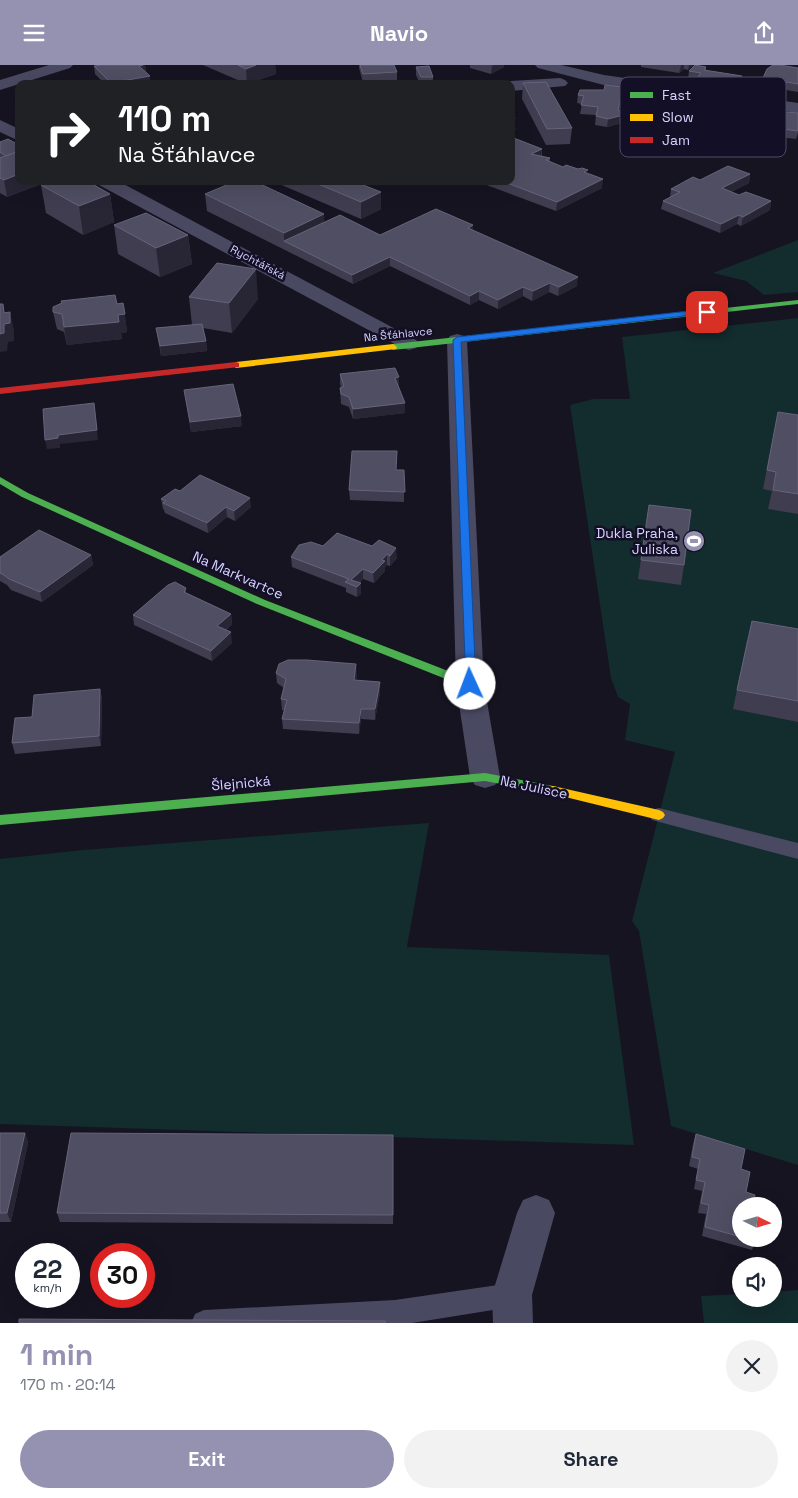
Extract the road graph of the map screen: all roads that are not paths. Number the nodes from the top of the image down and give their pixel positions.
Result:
1 (65, 65) edge
2 (543, 65) edge
3 (15, 80) edge
4 (16, 80) edge
5 (604, 80) junction
6 (620, 82) edge
7 (0, 85) edge
8 (515, 86) edge
9 (3, 118) edge
10 (15, 132) edge
11 (112, 185) edge
12 (798, 302) edge
13 (457, 340) junction
14 (409, 344) junction
15 (0, 391) edge
16 (0, 480) edge
17 (470, 684) junction
18 (485, 777) junction
19 (659, 815) joint
20 (0, 820) edge
21 (798, 851) edge
22 (536, 1213) dead end
23 (513, 1309) edge
24 (204, 1323) edge

1 - 4 street
2 - 5 street
3 - 7 street
5 - 6 street
5 - 8 street
9 - 10 street
11 - 14 street, Rychtářská
12 - 13 street, Na Šťáhlavce
13 - 14 street, Na Šťáhlavce
13 - 17 street, Na Julisce
14 - 15 street, Na Šťáhlavce
16 - 17 street, Na Markvartce
17 - 18 street, Na Julisce
18 - 19 street, Na Julisce
18 - 20 street, Šlejnická
19 - 21 lane
22 - 23 street
23 - 24 lane

